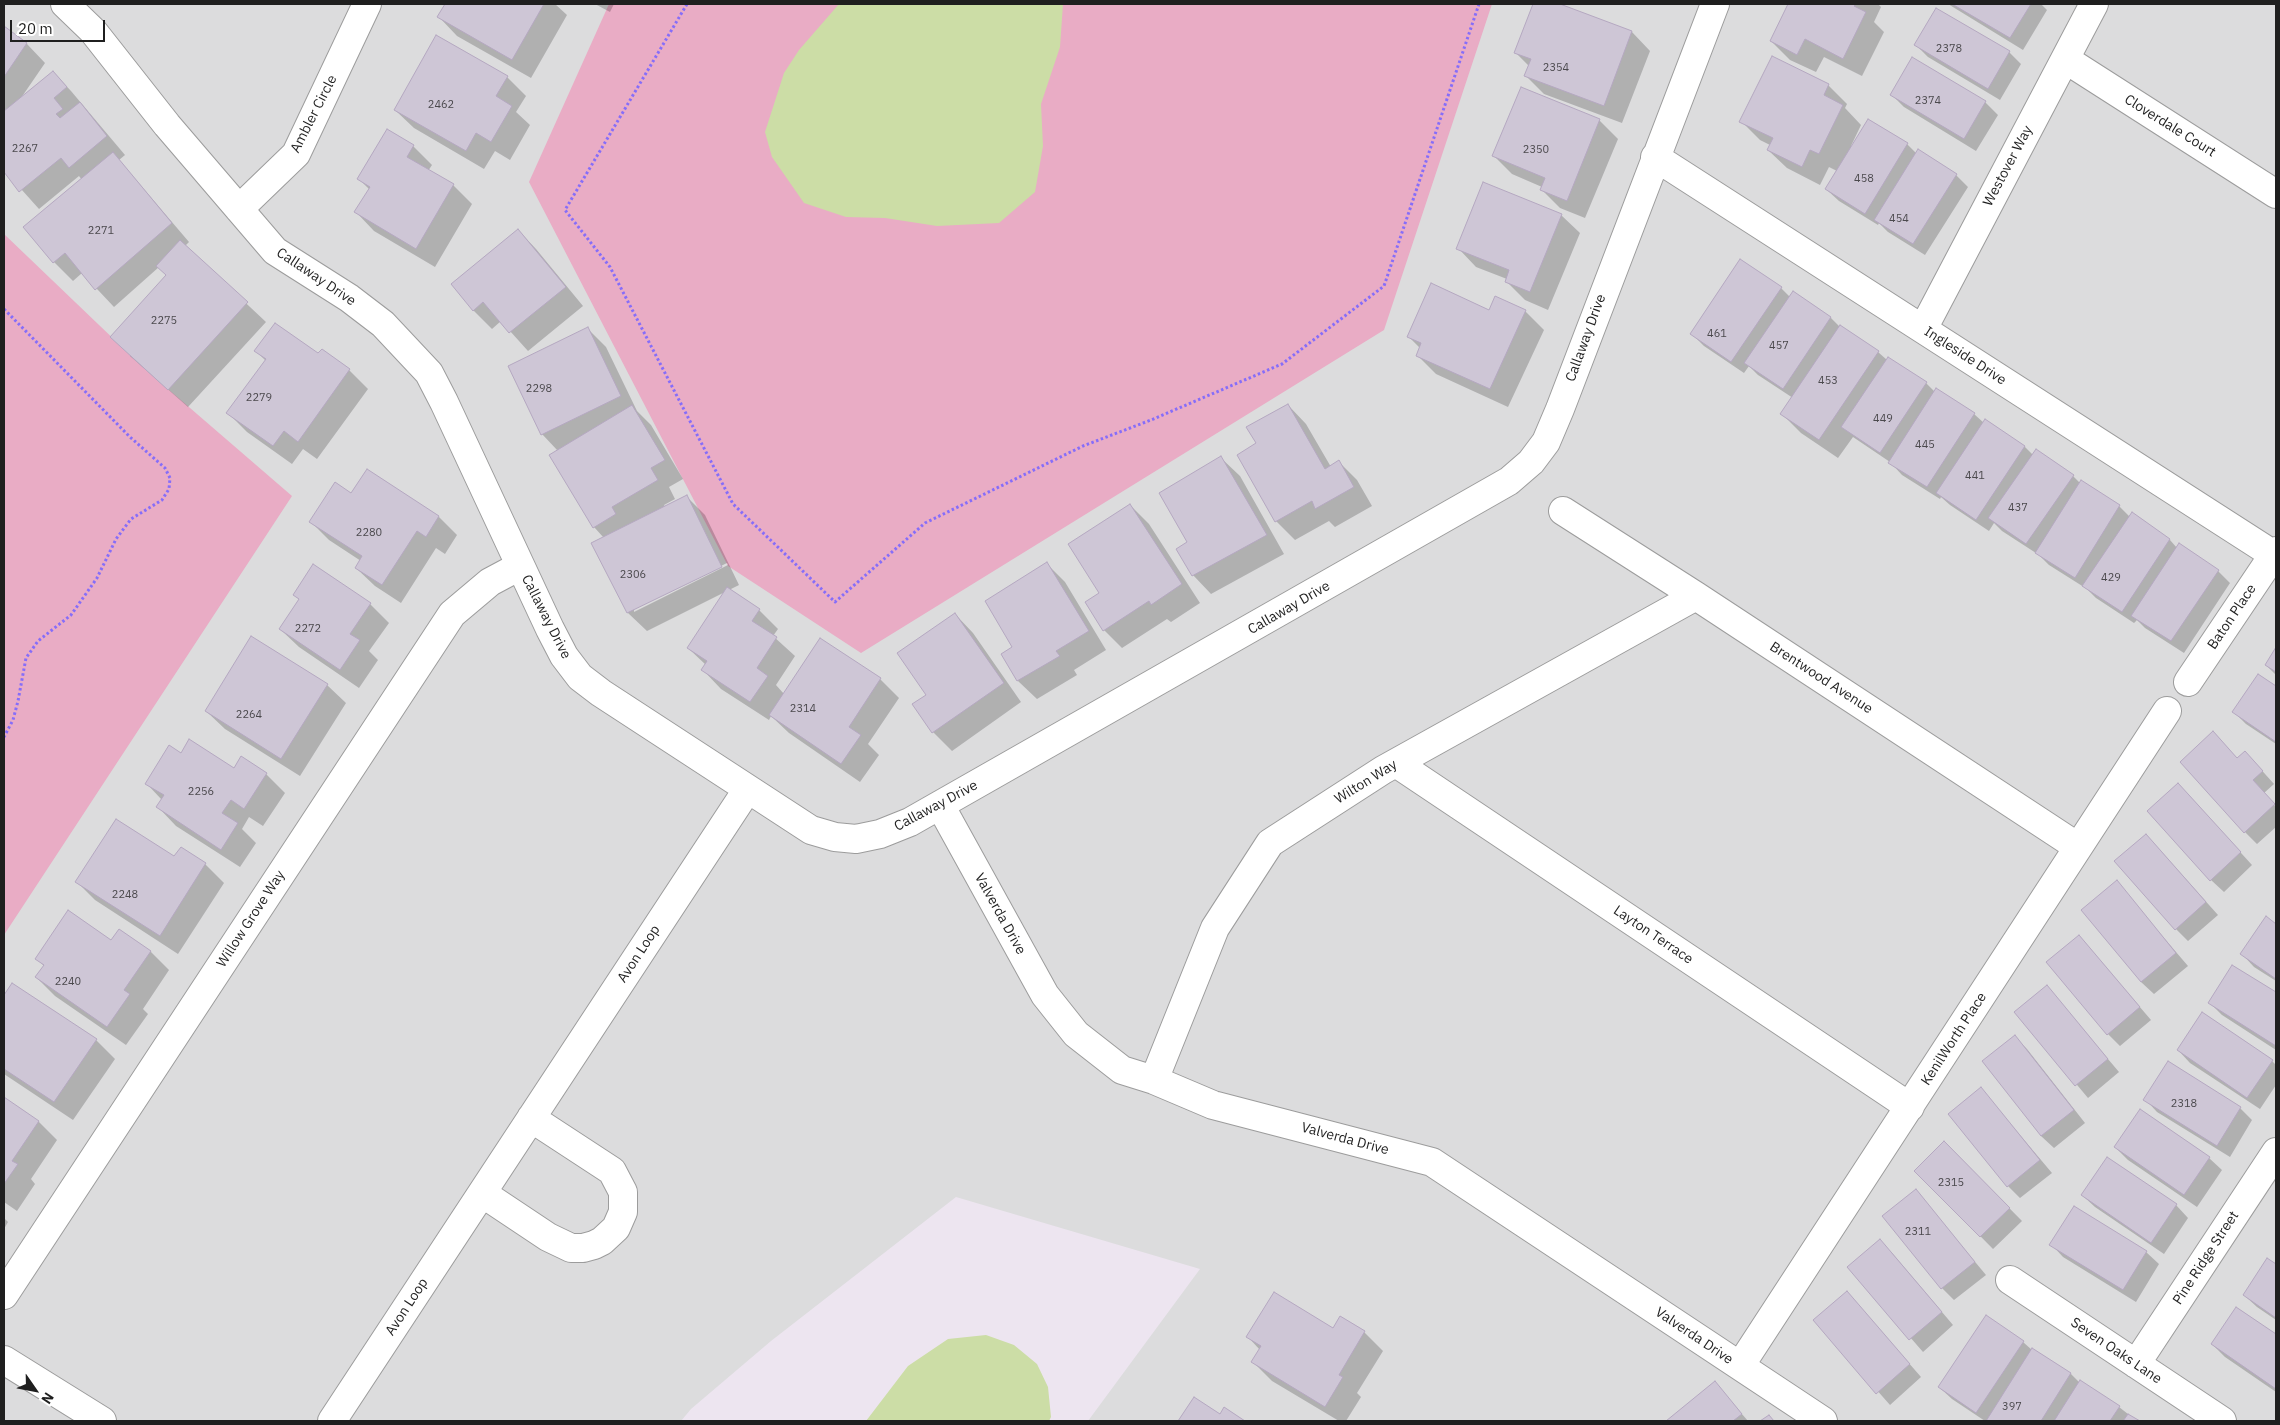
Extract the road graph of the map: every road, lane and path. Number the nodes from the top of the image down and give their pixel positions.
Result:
1 (65, 4) edge
2 (367, 4) edge
3 (687, 4) edge
4 (1479, 4) edge
5 (1715, 4) edge
6 (2094, 4) edge
7 (2064, 59) junction
8 (1655, 157) junction
9 (2276, 194) edge
10 (239, 209) junction
11 (4, 308) edge
12 (1923, 329) junction
13 (1563, 511) dead end
14 (2275, 553) edge
15 (520, 566) junction
16 (1696, 596) junction
17 (2188, 682) dead end
18 (2167, 712) dead end
19 (4, 737) edge
20 (1396, 763) junction
21 (747, 790) junction
22 (940, 805) junction
23 (2078, 847) junction
24 (1154, 1080) junction
25 (1910, 1107) junction
26 (531, 1118) junction
27 (2276, 1152) edge
28 (482, 1193) junction
29 (2010, 1280) dead end
30 (4, 1295) edge
31 (4, 1360) edge
32 (2136, 1364) junction
33 (1740, 1366) junction
34 (102, 1421) edge
35 (332, 1421) edge
36 (1823, 1421) edge
37 (2222, 1421) edge

1 - 10 street, Callaway Drive
2 - 10 street, Ambler Circle
3 - 4 path
5 - 8 street, Callaway Drive
6 - 7 street, Westover Way
7 - 9 street, Cloverdale Court
7 - 12 street, Westover Way
8 - 12 street, Ingleside Drive
8 - 22 street, Callaway Drive
10 - 15 street, Callaway Drive
11 - 19 path
12 - 14 street, Ingleside Drive
13 - 16 street, Brentwood Avenue
14 - 17 street, Baton Place
15 - 21 street, Callaway Drive
15 - 30 street, Willow Grove Way
16 - 20 street, Wilton Way
16 - 23 street, Brentwood Avenue
18 - 23 street, KenilWorth Place
20 - 24 street, Wilton Way
20 - 25 street, Layton Terrace
21 - 22 street, Callaway Drive
21 - 26 street, Avon Loop
22 - 24 street, Valverda Drive
23 - 25 street, KenilWorth Place
24 - 33 street, Valverda Drive
25 - 33 street, KenilWorth Place
26 - 28 street, Avon Loop
26 - 28 street
27 - 32 street, Pine Ridge Street
28 - 35 street, Avon Loop
29 - 32 street, Seven Oaks Lane
31 - 34 street
32 - 37 street, Seven Oaks Lane
33 - 36 street, Valverda Drive

